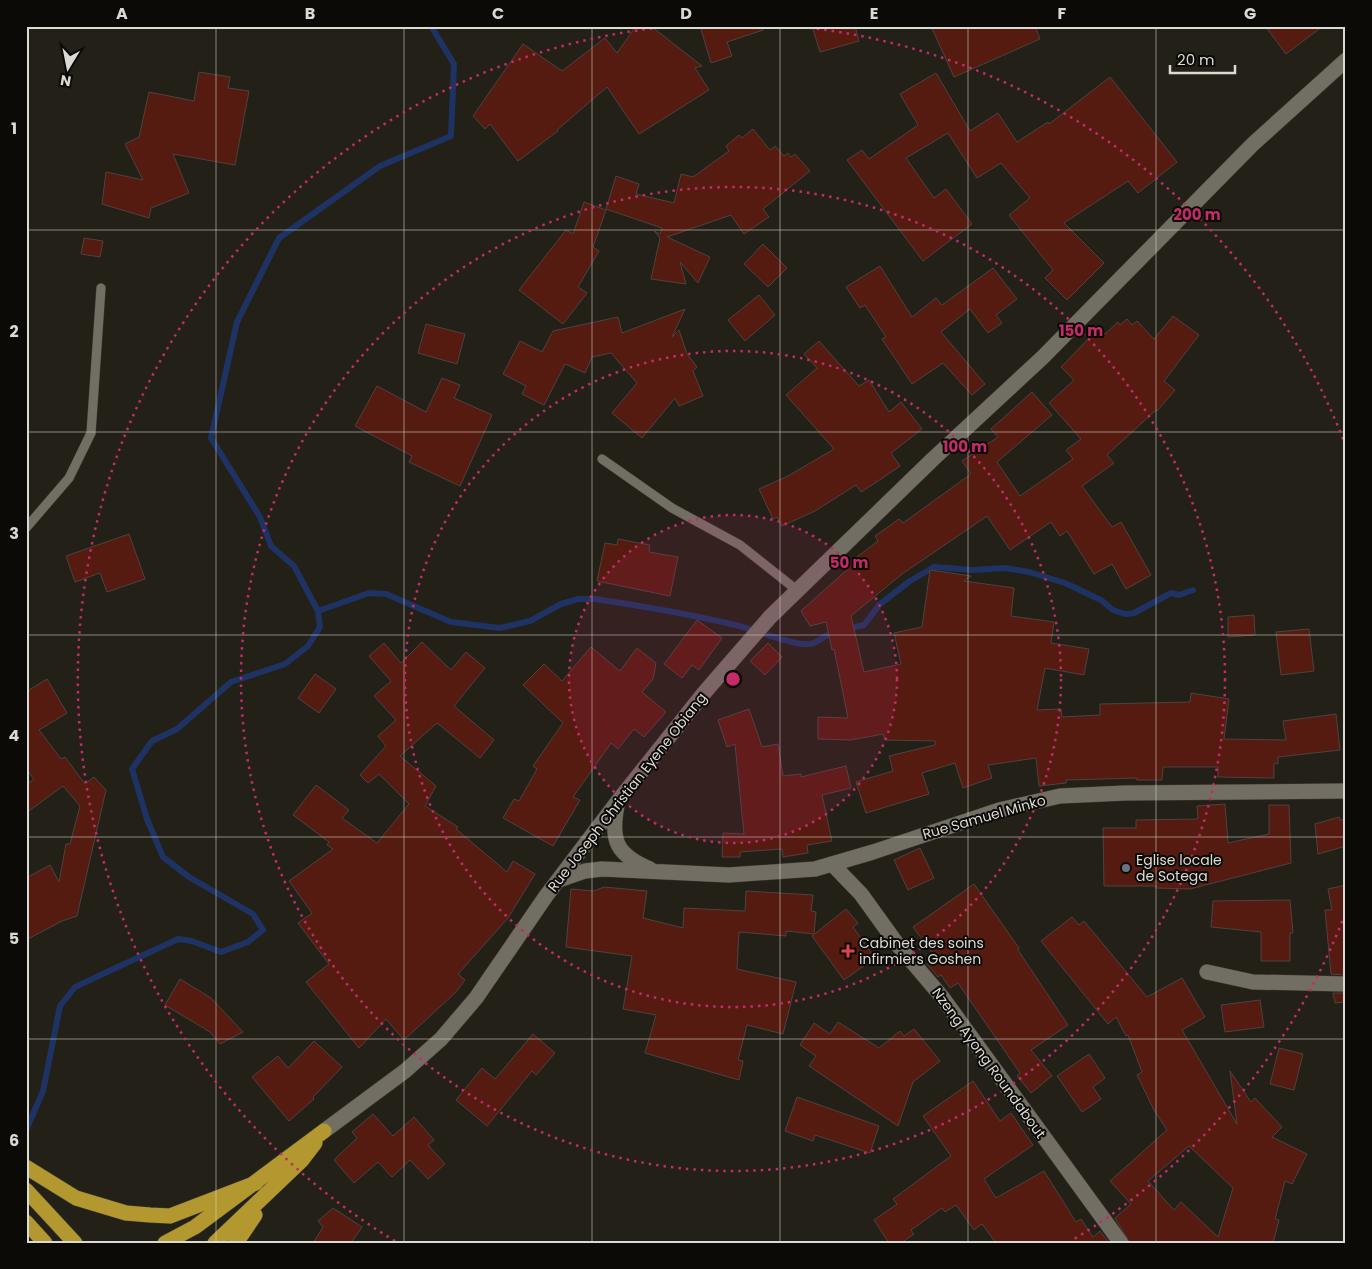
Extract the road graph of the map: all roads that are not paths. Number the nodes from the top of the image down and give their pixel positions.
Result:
1 (1346, 60) edge
2 (101, 288) dead end
3 (602, 459) dead end
4 (26, 528) edge
5 (798, 590) junction
6 (1346, 791) edge
7 (618, 802) junction
8 (832, 864) junction
9 (658, 872) junction
10 (558, 881) junction
11 (1207, 972) dead end
12 (1346, 984) edge
13 (324, 1131) junction
14 (26, 1167) edge
15 (256, 1183) junction
16 (274, 1188) junction
17 (26, 1190) edge
18 (26, 1222) edge
19 (45, 1243) edge
20 (75, 1243) edge
21 (165, 1243) edge
22 (215, 1243) edge
23 (236, 1243) edge
24 (1121, 1243) edge

1 - 5 street, Rue Joseph Christian Eyene Obiang
2 - 4 lane
3 - 5 lane
5 - 7 street, Rue Joseph Christian Eyene Obiang
6 - 8 street, Rue Samuel Minko
7 - 9 street
7 - 10 street, Rue Joseph Christian Eyene Obiang
8 - 9 street, Rue Samuel Minko
8 - 24 street, Nzeng Ayong Roundabout
9 - 10 street, Rue Samuel Minko
10 - 13 street, Rue Joseph Christian Eyene Obiang
11 - 12 street
13 - 15 highway
13 - 16 highway
14 - 15 highway
15 - 21 highway
16 - 22 highway
16 - 23 highway
17 - 20 highway
18 - 19 highway

